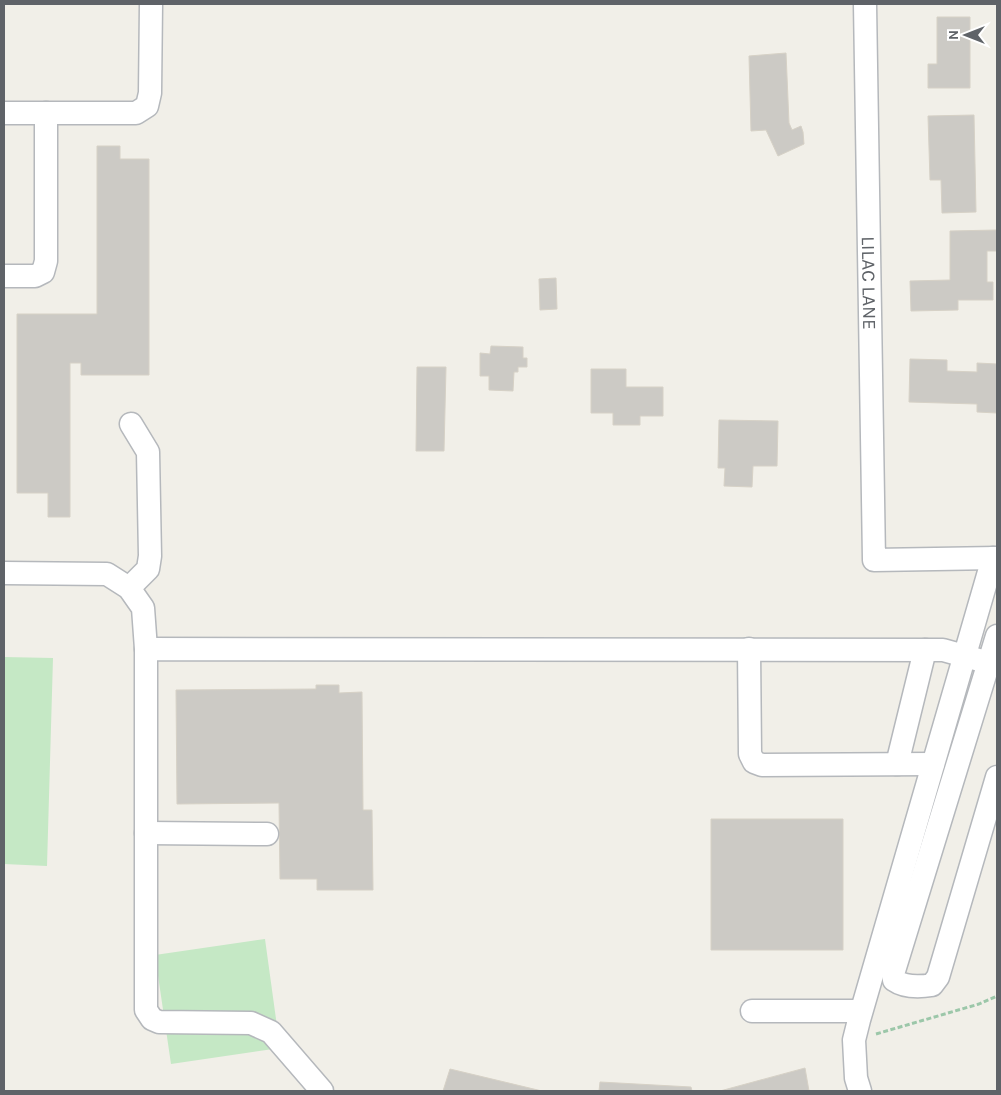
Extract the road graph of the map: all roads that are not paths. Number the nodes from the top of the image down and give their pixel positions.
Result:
1 (151, 4) edge
2 (865, 4) edge
3 (4, 113) edge
4 (46, 113) junction
5 (4, 276) edge
6 (130, 424) dead end
7 (995, 558) edge
8 (4, 573) edge
9 (129, 588) junction
10 (997, 636) edge
11 (146, 649) junction
12 (749, 650) junction
13 (925, 650) junction
14 (964, 655) junction
15 (993, 664) edge
16 (897, 764) junction
17 (933, 764) junction
18 (997, 777) edge
19 (146, 833) junction
20 (267, 834) dead end
21 (752, 1011) dead end
22 (861, 1011) junction
23 (322, 1091) edge
24 (860, 1091) edge

1 - 4 street
2 - 7 street, LILAC LANE
3 - 4 street
4 - 5 street
6 - 9 street
7 - 14 street
8 - 9 street
9 - 11 street
10 - 15 street
11 - 12 street
11 - 19 street
12 - 13 street
12 - 16 street
13 - 14 street
13 - 16 street
14 - 15 street
14 - 17 street
15 - 18 street
16 - 17 street
17 - 22 street
19 - 20 street
19 - 23 street
21 - 22 street
22 - 24 street

